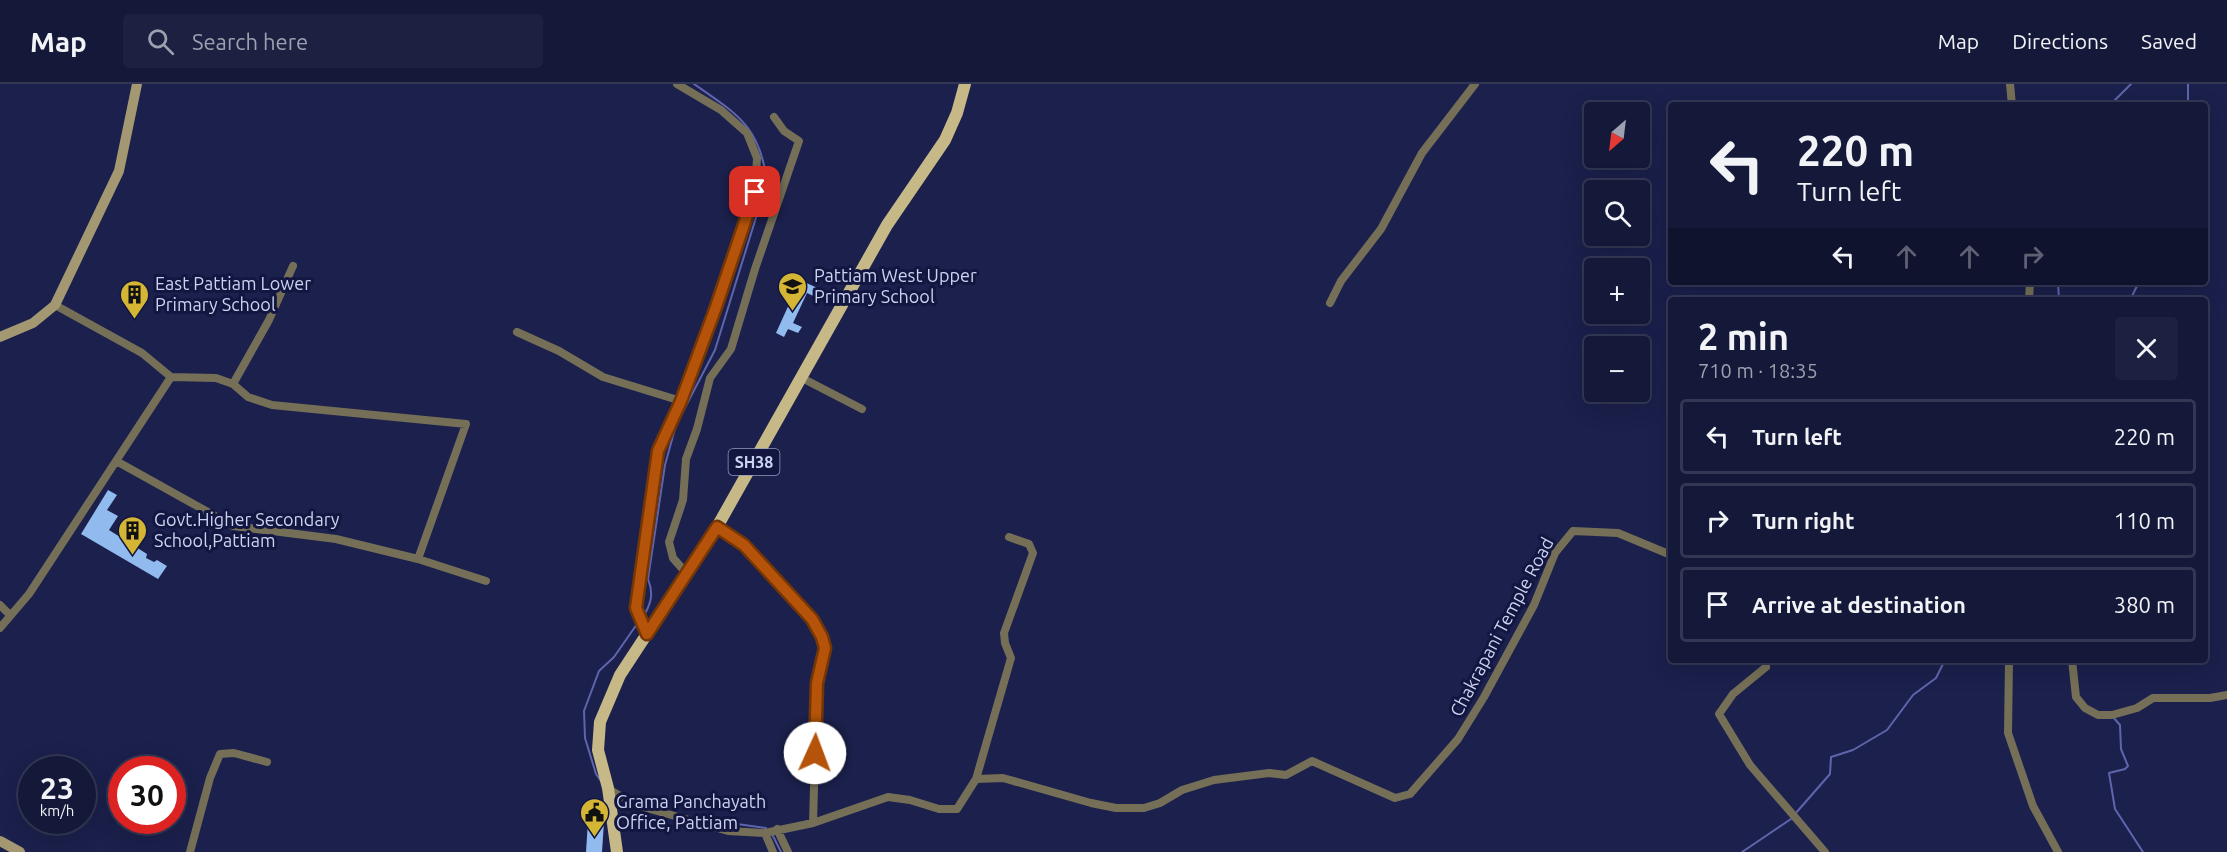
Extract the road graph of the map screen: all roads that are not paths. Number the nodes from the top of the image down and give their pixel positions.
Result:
1 (137, 84) edge
2 (677, 84) edge
3 (965, 84) edge
4 (1475, 84) edge
5 (2010, 84) edge
6 (2012, 102) edge
7 (774, 117) dead end
8 (293, 266) dead end
9 (1330, 303) dead end
10 (55, 305) junction
11 (517, 332) dead end
12 (0, 337) edge
13 (800, 377) junction
14 (171, 378) junction
15 (234, 384) junction
16 (681, 401) junction
17 (862, 409) dead end
18 (118, 462) junction
19 (717, 527) junction
20 (1009, 537) dead end
21 (1668, 554) edge
22 (418, 560) junction
23 (687, 574) junction
24 (486, 581) dead end
25 (0, 605) edge
26 (10, 615) junction
27 (0, 628) edge
28 (647, 634) junction
29 (2009, 663) edge
30 (2072, 663) edge
31 (1766, 668) dead end
32 (2227, 695) edge
33 (267, 762) dead end
34 (976, 779) junction
35 (608, 788) junction
36 (813, 823) junction
37 (777, 829) junction
38 (765, 833) junction
39 (0, 841) edge
40 (20, 852) edge
41 (190, 852) edge
42 (617, 852) edge
43 (773, 852) edge
44 (788, 852) edge
45 (1825, 852) edge
46 (2058, 852) edge

1 - 10 street
2 - 16 street
3 - 13 main road, SH38
4 - 9 street
5 - 6 street
7 - 23 street
8 - 15 street
10 - 12 street
10 - 14 street
11 - 16 street
13 - 17 street
13 - 19 main road, SH38
14 - 15 street
14 - 18 street
15 - 22 street
16 - 28 street
18 - 22 street
18 - 26 street
19 - 23 main road, SH38
19 - 36 street
20 - 34 street
21 - 34 street, Chakrapani Temple Road
22 - 24 street
23 - 28 main road, SH38
25 - 26 street
26 - 27 street
28 - 35 main road, SH38
29 - 46 street
30 - 32 street
31 - 45 street
33 - 41 street
34 - 36 street
35 - 38 street
35 - 42 main road, SH38
36 - 37 street
37 - 38 street
37 - 44 street
38 - 43 street
39 - 40 street

